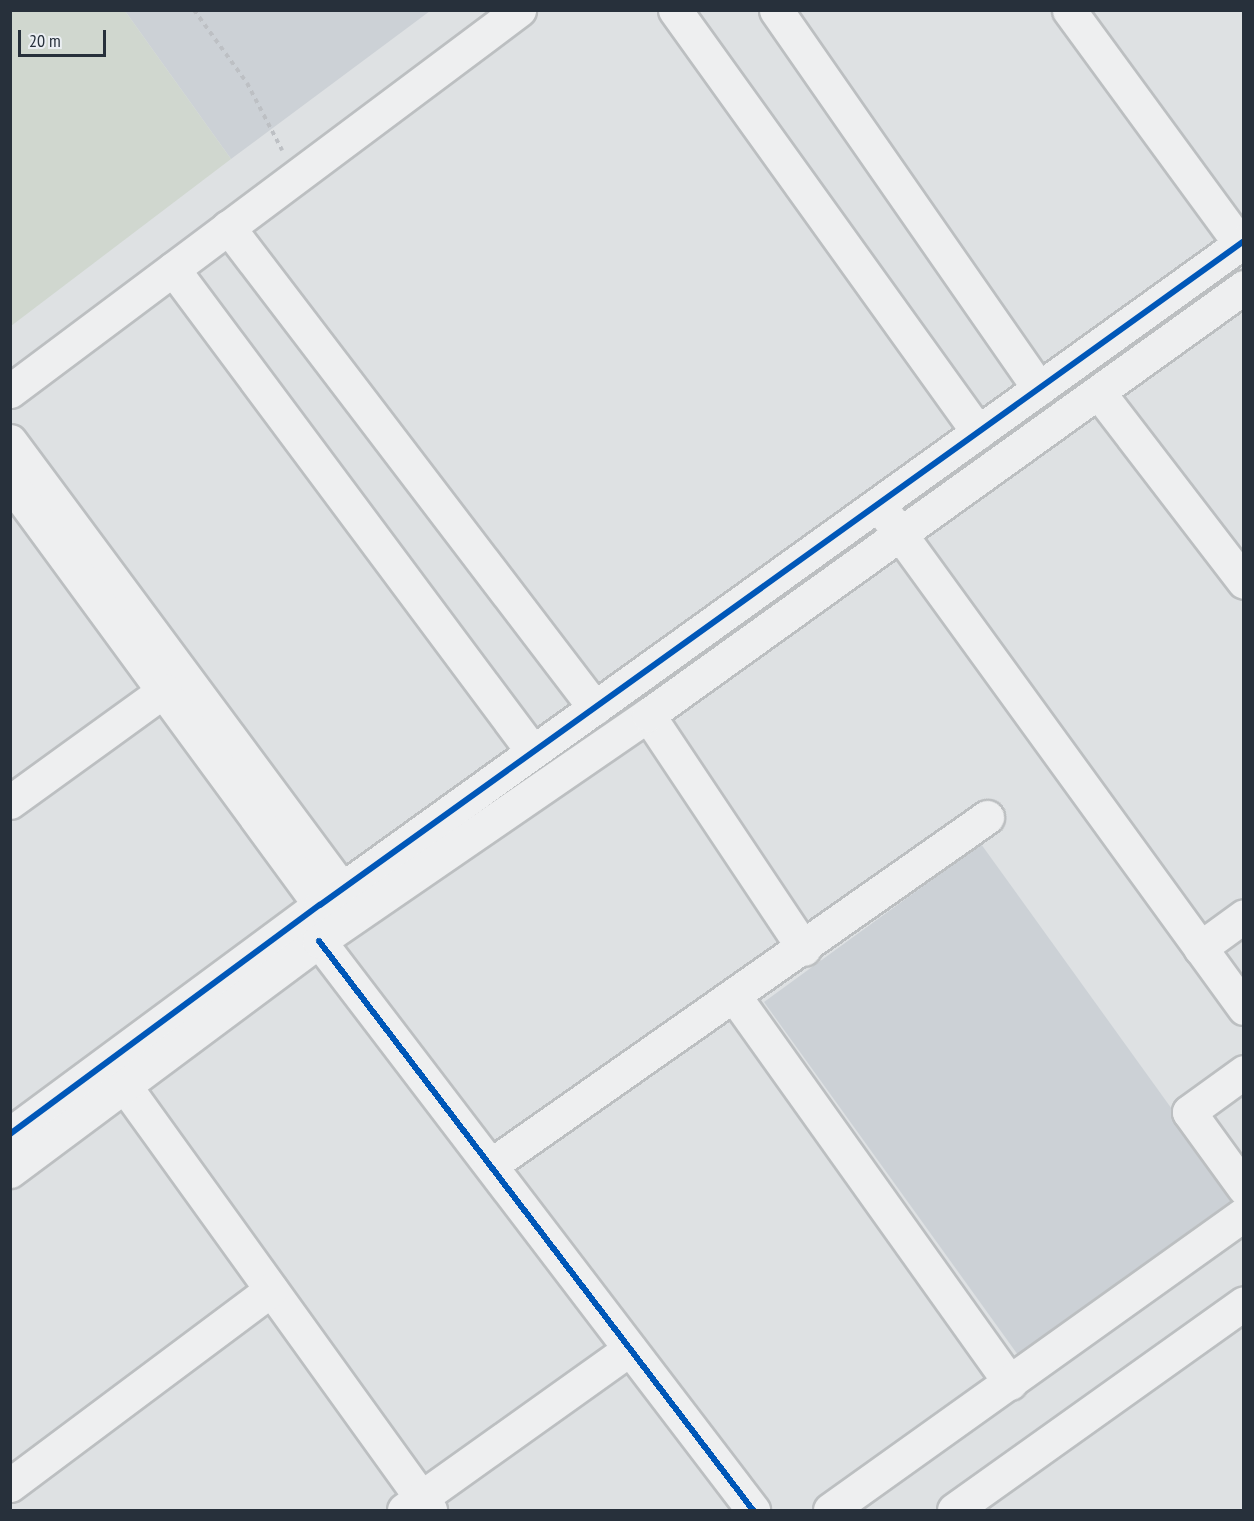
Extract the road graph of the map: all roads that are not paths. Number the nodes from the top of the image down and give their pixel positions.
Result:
1 (519, 10) edge
2 (675, 10) edge
3 (776, 10) edge
4 (1069, 10) edge
5 (228, 227) junction
6 (1242, 243) edge
7 (173, 268) junction
8 (1244, 287) edge
9 (1039, 389) junction
10 (10, 391) edge
11 (1099, 393) junction
12 (978, 432) junction
13 (10, 441) edge
14 (10, 482) edge
15 (877, 502) junction
16 (901, 535) junction
17 (1244, 582) edge
18 (165, 690) junction
19 (595, 708) junction
20 (648, 715) junction
21 (533, 752) junction
22 (10, 802) edge
23 (987, 817) dead end
24 (331, 897) junction
25 (1244, 916) edge
26 (319, 940) junction
27 (1200, 948) junction
28 (804, 949) junction
29 (735, 997) junction
30 (1244, 1008) edge
31 (1244, 1072) edge
32 (124, 1085) junction
33 (10, 1134) edge
34 (491, 1165) junction
35 (10, 1171) edge
36 (1244, 1188) edge
37 (1244, 1214) edge
38 (271, 1290) junction
39 (1244, 1303) edge
40 (630, 1349) junction
41 (1010, 1383) junction
42 (10, 1485) edge
43 (419, 1506) edge
44 (753, 1510) edge
45 (830, 1510) edge
46 (954, 1510) edge

1 - 5 street
2 - 12 street
3 - 9 street
4 - 6 street
5 - 7 street
5 - 19 street
6 - 9 street
7 - 10 street
7 - 21 street
8 - 11 street
9 - 12 street
11 - 16 street
11 - 17 street
12 - 15 street
13 - 24 street
14 - 18 street
15 - 16 street
15 - 19 street
16 - 20 street
16 - 27 street
18 - 22 street
18 - 24 street
19 - 21 street
20 - 26 street
20 - 28 street
21 - 24 street
23 - 28 street
24 - 33 street
25 - 27 street
26 - 32 street
26 - 34 street
27 - 30 street
28 - 29 street
29 - 34 street
29 - 41 street
31 - 36 street
32 - 35 street
32 - 38 street
34 - 40 street
37 - 41 street
38 - 42 street
38 - 43 street
39 - 46 street
40 - 43 street
40 - 44 street
41 - 45 street

